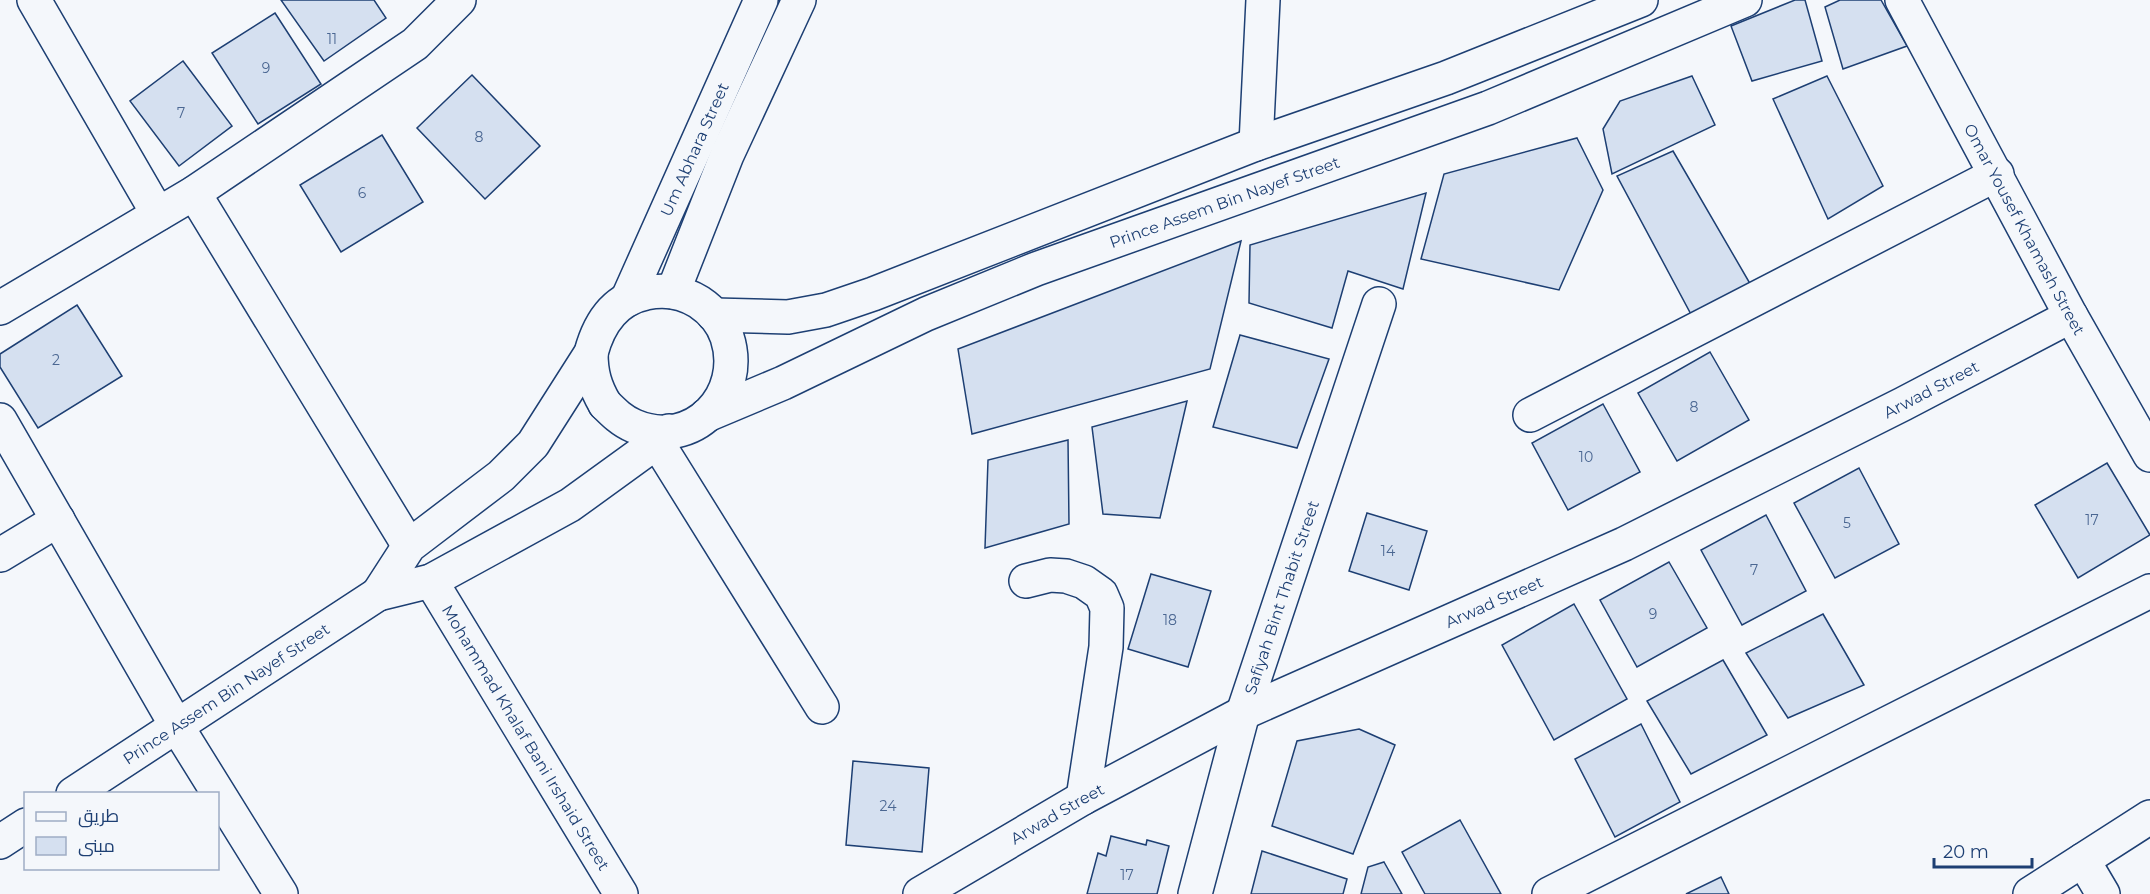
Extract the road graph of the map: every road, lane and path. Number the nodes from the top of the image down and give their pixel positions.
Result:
1 (34, 0) edge
2 (459, 0) edge
3 (761, 0) edge
4 (799, 0) edge
5 (1263, 0) edge
6 (1641, 0) edge
7 (1745, 0) edge
8 (1902, 0) edge
9 (1256, 144) junction
10 (1997, 174) junction
11 (194, 192) junction
12 (158, 214) junction
13 (673, 292) junction
14 (627, 300) junction
15 (1379, 304) dead end
16 (0, 308) edge
17 (714, 315) junction
18 (2071, 316) junction
19 (591, 353) junction
20 (707, 415) junction
21 (1530, 416) dead end
22 (0, 420) edge
23 (663, 437) junction
24 (2150, 455) edge
25 (58, 520) junction
26 (409, 546) junction
27 (0, 555) edge
28 (431, 581) junction
29 (1026, 581) dead end
30 (2150, 591) edge
31 (378, 594) junction
32 (822, 706) dead end
33 (1243, 713) junction
34 (176, 725) junction
35 (76, 792) edge
36 (218, 792) edge
37 (219, 794) edge
38 (1083, 798) junction
39 (2150, 817) edge
40 (24, 826) edge
41 (0, 842) edge
42 (2083, 860) junction
43 (281, 894) edge
44 (621, 894) edge
45 (920, 894) edge
46 (1195, 894) edge
47 (1549, 894) edge
48 (2030, 894) edge
49 (2103, 894) edge

1 - 12 street
2 - 11 street
3 - 14 street, Um Abhara Street
4 - 13 street, Um Abhara Street
5 - 9 street
6 - 9 street
7 - 20 street, Prince Assem Bin Nayef Street
8 - 10 street, Omar Yousef Khamash Street
9 - 17 street
10 - 18 street, Omar Yousef Khamash Street
10 - 21 street
11 - 12 street
11 - 26 street
12 - 16 street
13 - 14 street
13 - 17 street
14 - 19 street
15 - 33 street, Safiyah Bint Thabit Street
17 - 20 street
18 - 24 street, Omar Yousef Khamash Street
18 - 33 street, Arwad Street
19 - 23 street
19 - 26 street, Prince Assem Bin Nayef Street
20 - 23 street
22 - 25 street
23 - 28 street, Prince Assem Bin Nayef Street
23 - 32 street
25 - 27 street
25 - 34 street
26 - 31 street, Prince Assem Bin Nayef Street
28 - 31 street, Prince Assem Bin Nayef Street
28 - 44 street, Mohammad Khalaf Bani Irshaid Street
29 - 38 street
30 - 47 street
31 - 34 street, Prince Assem Bin Nayef Street
33 - 38 street, Arwad Street
33 - 46 street, Safiyah Bint Thabit Street
34 - 35 street, Prince Assem Bin Nayef Street
34 - 36 street
37 - 43 street
38 - 45 street, Arwad Street
39 - 42 street
40 - 41 street
42 - 48 street
42 - 49 street

